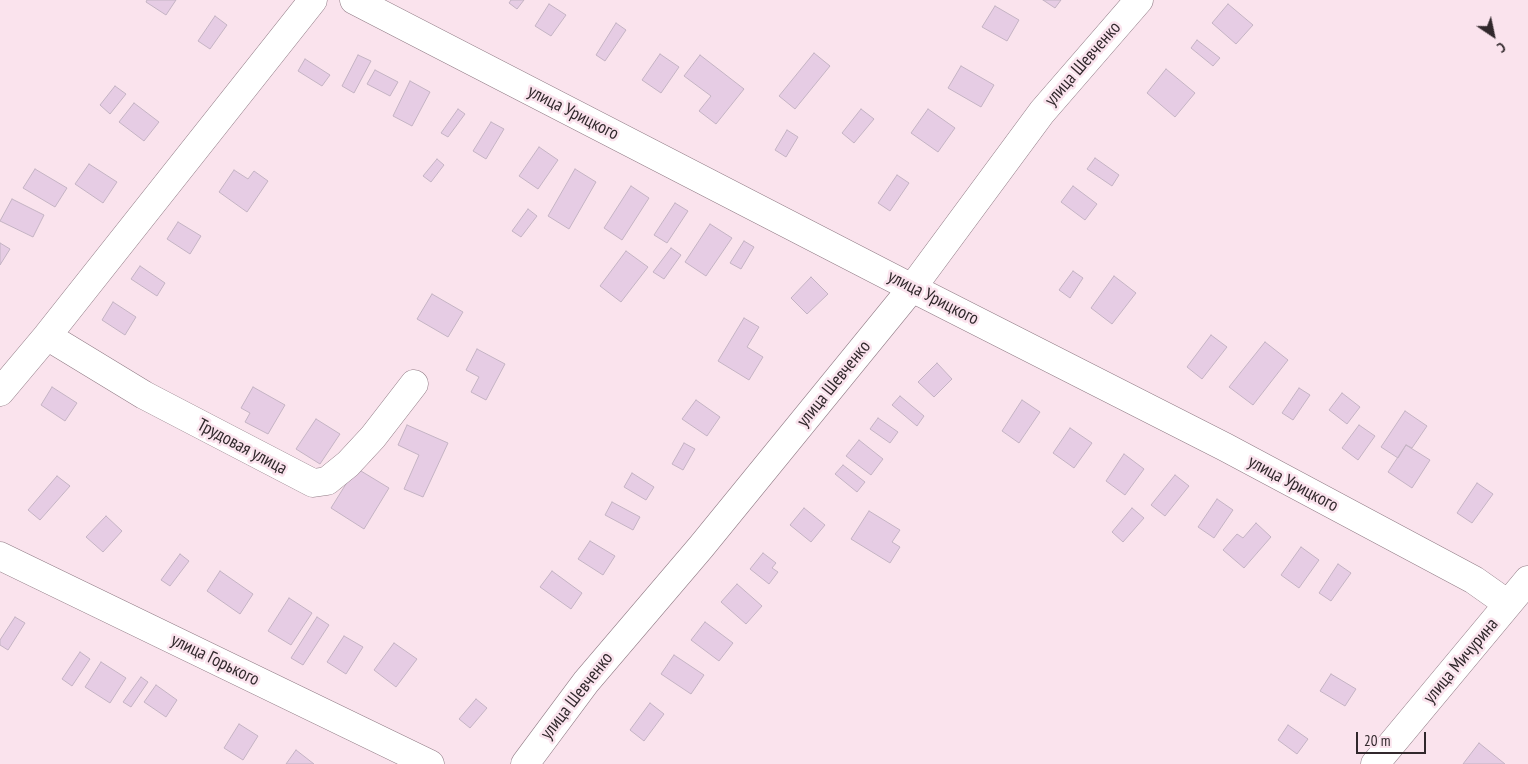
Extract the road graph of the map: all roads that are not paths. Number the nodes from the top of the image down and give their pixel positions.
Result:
1 (313, 0) edge
2 (354, 0) edge
3 (1139, 0) edge
4 (912, 288) junction
5 (47, 336) junction
6 (414, 384) dead end
7 (0, 392) edge
8 (0, 556) edge
9 (1528, 580) edge
10 (1508, 604) junction
11 (430, 764) edge
12 (525, 764) edge
13 (1375, 764) edge

1 - 5 street
2 - 4 street, улица Урицкого
3 - 4 street, улица Шевченко
4 - 10 street, улица Урицкого
4 - 12 street, улица Шевченко
5 - 6 street, Трудовая улица
5 - 7 street
8 - 11 street, улица Горького
9 - 10 street, улица Мичурина
10 - 13 street, улица Мичурина

